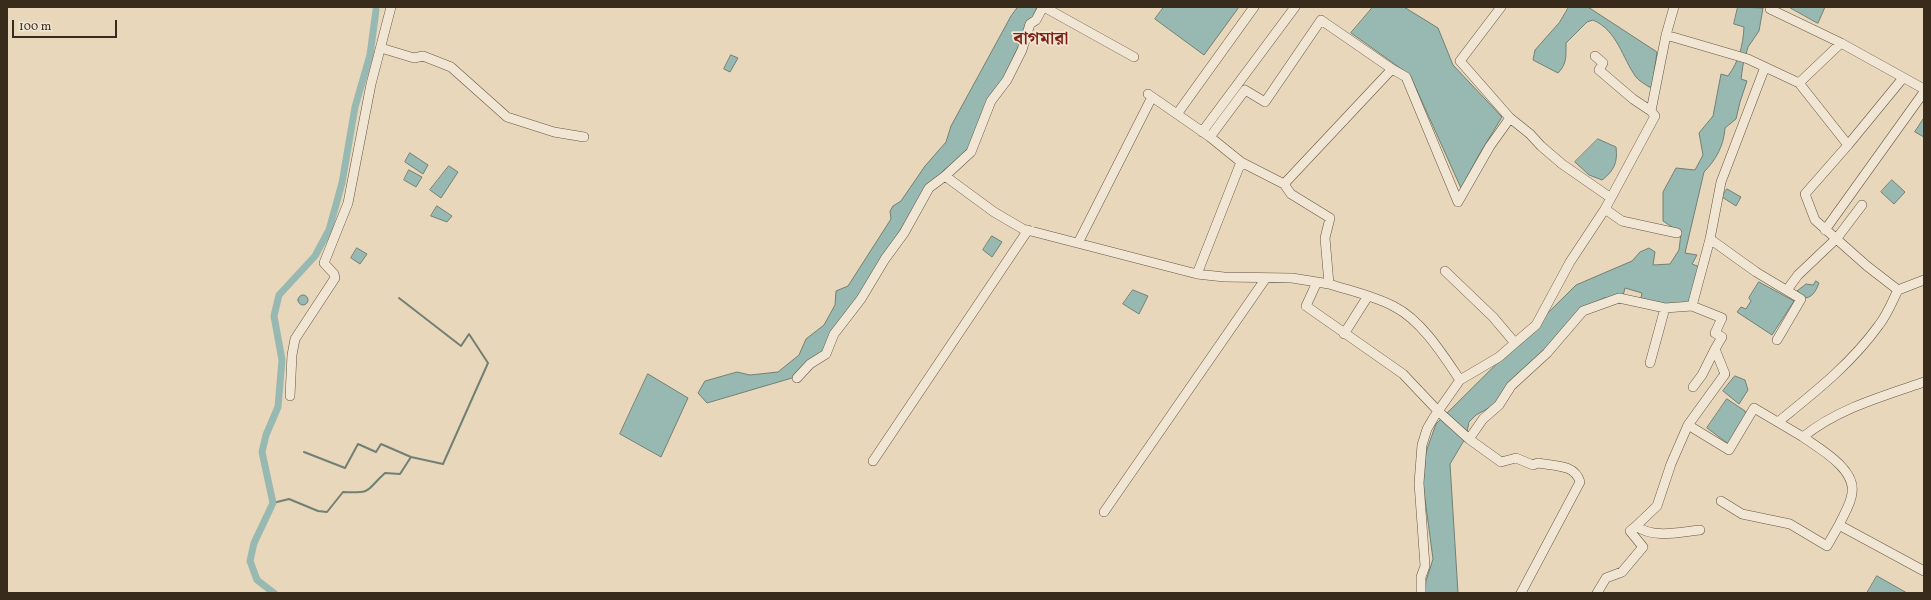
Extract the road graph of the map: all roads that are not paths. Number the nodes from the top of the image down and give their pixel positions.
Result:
1 (390, 7) edge
2 (1043, 7) edge
3 (1254, 7) edge
4 (1294, 7) edge
5 (1501, 7) edge
6 (1674, 7) edge
7 (1770, 9) dead end
8 (1666, 36) junction
9 (1841, 43) junction
10 (381, 48) junction
11 (1596, 56) dead end
12 (1134, 57) dead end
13 (1765, 67) junction
14 (1392, 69) junction
15 (1903, 78) junction
16 (1799, 83) junction
17 (1924, 88) edge
18 (1924, 92) edge
19 (1651, 111) junction
20 (1177, 114) junction
21 (1510, 118) junction
22 (1206, 134) junction
23 (584, 137) dead end
24 (1848, 145) junction
25 (1241, 162) junction
26 (945, 176) junction
27 (1284, 184) junction
28 (1611, 198) junction
29 (1862, 205) dead end
30 (1604, 209) junction
31 (1028, 230) junction
32 (1825, 230) junction
33 (1677, 233) dead end
34 (1837, 238) junction
35 (1710, 239) junction
36 (1078, 243) junction
37 (1444, 271) dead end
38 (1197, 274) junction
39 (1266, 278) junction
40 (1924, 280) edge
41 (1316, 282) junction
42 (1328, 284) junction
43 (1787, 290) junction
44 (1898, 290) junction
45 (1368, 296) junction
46 (1692, 306) junction
47 (1665, 308) junction
48 (1344, 334) junction
49 (1777, 340) dead end
50 (1515, 343) junction
51 (1715, 349) junction
52 (1650, 363) dead end
53 (797, 378) dead end
54 (1460, 380) junction
55 (1924, 382) edge
56 (1693, 387) dead end
57 (290, 396) dead end
58 (1439, 413) junction
59 (1778, 422) junction
60 (1688, 425) junction
61 (1468, 438) junction
62 (1803, 438) junction
63 (873, 461) dead end
64 (1721, 501) dead end
65 (1104, 512) dead end
66 (1839, 525) junction
67 (1636, 526) junction
68 (1700, 530) dead end
69 (1924, 570) edge
70 (1421, 593) edge
71 (1520, 593) edge
72 (1597, 593) edge

1 - 10 street
2 - 12 street
2 - 26 street
3 - 20 street
4 - 22 street
5 - 21 street
6 - 8 street
7 - 9 street
8 - 13 street
8 - 19 street
9 - 15 street
9 - 16 street
10 - 23 street
10 - 57 street
11 - 19 street
13 - 16 street
13 - 35 street
14 - 21 street
14 - 22 street
14 - 27 street
15 - 17 street
15 - 24 street
16 - 24 street
18 - 32 street
19 - 28 street
20 - 22 street
20 - 36 street
21 - 28 street
22 - 25 street
24 - 32 street
25 - 27 street
25 - 38 street
26 - 31 street
26 - 53 street
27 - 42 street
28 - 30 street
29 - 34 street
30 - 33 street
30 - 50 street
31 - 36 street
31 - 63 street
32 - 34 street
34 - 43 street
34 - 44 street
35 - 43 street
35 - 46 street
36 - 38 street
37 - 50 street
38 - 39 street
39 - 41 street
39 - 65 street
40 - 44 street
41 - 42 street
41 - 48 street
42 - 45 street
43 - 49 street
44 - 59 street
45 - 48 street
45 - 54 street
46 - 47 street
46 - 51 street
47 - 52 street
47 - 61 street
48 - 58 street
50 - 54 street
51 - 56 street
51 - 60 street
54 - 58 street
55 - 62 street
58 - 61 street
58 - 70 street
59 - 60 street
59 - 62 street
60 - 67 street
61 - 71 street
62 - 66 street
64 - 66 street
66 - 69 street
67 - 68 street
67 - 72 street

